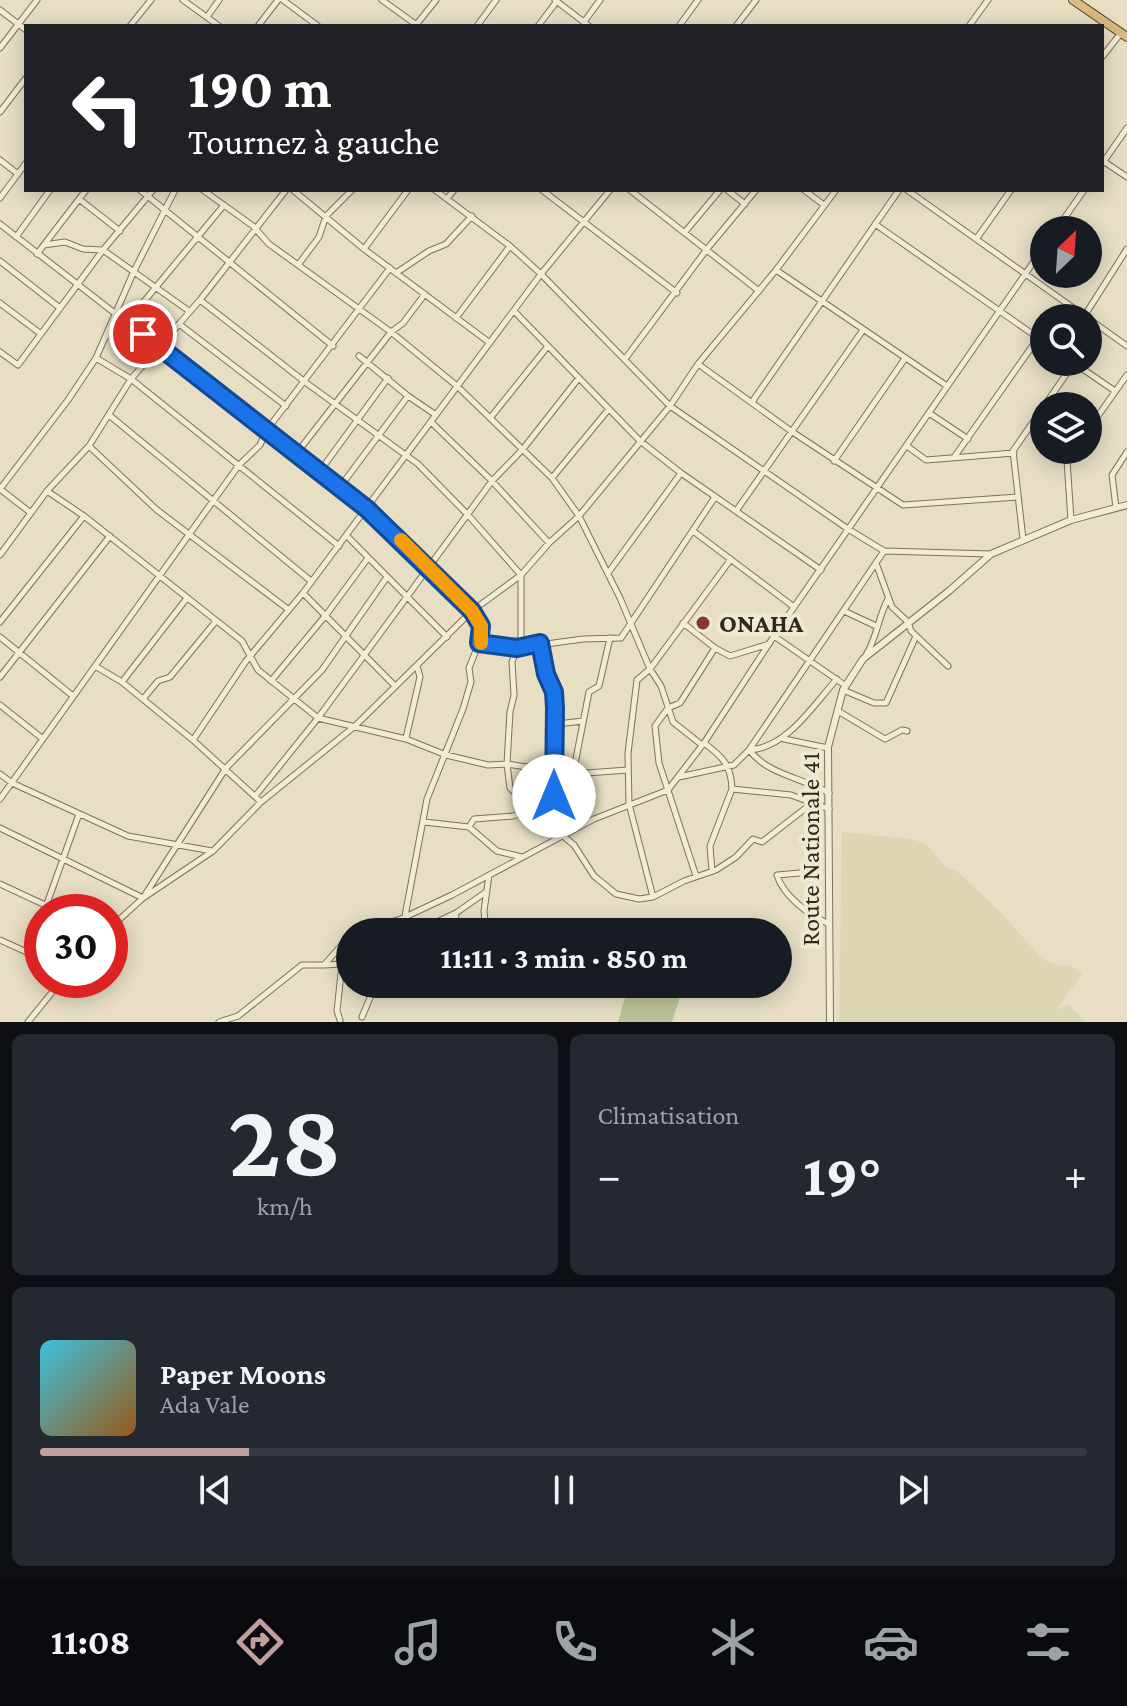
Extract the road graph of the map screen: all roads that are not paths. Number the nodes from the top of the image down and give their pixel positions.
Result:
1 (37, 0) edge
2 (151, 0) edge
3 (183, 0) edge
4 (219, 0) edge
5 (281, 0) edge
6 (382, 0) edge
7 (436, 0) edge
8 (496, 0) edge
9 (600, 0) edge
10 (698, 0) edge
11 (756, 0) edge
12 (988, 0) edge
13 (1073, 0) edge
14 (1082, 0) edge
15 (556, 1) edge
16 (0, 10) edge
17 (207, 17) junction
18 (136, 20) junction
19 (18, 24) junction
20 (132, 24) edge
21 (141, 24) edge
22 (216, 24) edge
23 (260, 24) edge
24 (315, 24) edge
25 (414, 24) edge
26 (418, 24) edge
27 (478, 24) edge
28 (539, 24) edge
29 (586, 24) edge
30 (680, 24) edge
31 (738, 24) edge
32 (970, 24) edge
33 (24, 28) edge
34 (1125, 34) edge
35 (0, 48) edge
36 (1104, 55) edge
37 (24, 81) edge
38 (0, 112) edge
39 (1127, 128) edge
40 (0, 160) edge
41 (1104, 161) edge
42 (1104, 163) edge
43 (24, 166) edge
44 (18, 174) junction
45 (1127, 177) edge
46 (49, 192) edge
47 (84, 192) edge
48 (142, 192) edge
49 (152, 192) edge
50 (174, 192) edge
51 (206, 192) edge
52 (284, 192) edge
53 (296, 192) edge
54 (350, 192) edge
55 (407, 192) edge
56 (438, 192) edge
57 (452, 192) edge
58 (544, 192) edge
59 (608, 192) edge
60 (633, 192) edge
61 (718, 192) edge
62 (730, 192) edge
63 (754, 192) edge
64 (807, 192) edge
65 (834, 192) edge
66 (898, 192) edge
67 (910, 192) edge
68 (1010, 192) edge
69 (1083, 192) edge
70 (148, 197) junction
71 (0, 198) edge
72 (79, 199) junction
73 (447, 199) junction
74 (745, 204) junction
75 (224, 205) junction
76 (824, 205) junction
77 (163, 211) junction
78 (326, 216) junction
79 (472, 216) junction
80 (1066, 216) edge
81 (582, 223) junction
82 (0, 224) edge
83 (875, 224) junction
84 (256, 229) junction
85 (120, 231) junction
86 (685, 232) junction
87 (16, 237) junction
88 (198, 237) junction
89 (977, 238) junction
90 (44, 245) junction
91 (510, 246) junction
92 (364, 249) junction
93 (707, 249) junction
94 (1127, 249) edge
95 (103, 250) junction
96 (37, 254) junction
97 (0, 261) edge
98 (230, 262) junction
99 (298, 265) junction
100 (1030, 266) edge
101 (390, 268) junction
102 (776, 270) junction
103 (134, 271) junction
104 (1026, 272) junction
105 (396, 273) junction
106 (541, 274) junction
107 (77, 285) junction
108 (156, 287) junction
109 (759, 291) junction
110 (677, 293) junction
111 (425, 294) junction
112 (200, 300) junction
113 (820, 301) junction
114 (0, 303) edge
115 (1070, 304) edge
116 (1092, 304) edge
117 (60, 308) junction
118 (361, 310) junction
119 (189, 311) junction
120 (1000, 311) junction
121 (515, 312) junction
122 (115, 313) junction
123 (456, 318) junction
124 (127, 322) junction
125 (179, 324) junction
126 (1102, 328) edge
127 (863, 330) junction
128 (391, 332) junction
129 (1030, 332) edge
130 (41, 334) junction
131 (106, 338) junction
132 (490, 343) junction
133 (333, 346) junction
134 (548, 346) junction
135 (1127, 346) edge
136 (160, 347) junction
137 (1030, 350) edge
138 (0, 352) edge
139 (359, 356) dead end
140 (96, 358) junction
141 (625, 359) junction
142 (904, 359) junction
143 (367, 363) junction
144 (698, 364) junction
145 (1127, 375) edge
146 (1065, 376) edge
147 (1094, 376) edge
148 (388, 378) junction
149 (131, 379) junction
150 (578, 379) junction
151 (305, 382) junction
152 (457, 386) junction
153 (947, 386) junction
154 (1115, 391) junction
155 (408, 396) junction
156 (752, 402) junction
157 (335, 404) junction
158 (286, 406) junction
159 (670, 406) junction
160 (608, 410) junction
161 (1102, 410) edge
162 (929, 413) junction
163 (109, 415) junction
164 (436, 415) junction
165 (491, 417) junction
166 (357, 420) junction
167 (431, 422) junction
168 (266, 431) junction
169 (791, 431) junction
170 (379, 436) junction
171 (969, 439) junction
172 (640, 441) junction
173 (89, 446) junction
174 (907, 446) junction
175 (523, 449) junction
176 (1127, 452) edge
177 (1014, 453) junction
178 (296, 454) junction
179 (406, 456) junction
180 (955, 456) junction
181 (834, 461) junction
182 (1067, 464) edge
183 (239, 465) junction
184 (320, 471) junction
185 (764, 472) junction
186 (681, 473) junction
187 (552, 478) junction
188 (492, 481) junction
189 (340, 487) junction
190 (0, 489) edge
191 (876, 489) junction
192 (47, 491) junction
193 (715, 497) junction
194 (1018, 497) junction
195 (213, 501) junction
196 (1127, 505) edge
197 (1116, 508) junction
198 (367, 509) junction
199 (736, 511) junction
200 (31, 513) junction
201 (468, 515) junction
202 (84, 516) junction
203 (579, 516) junction
204 (1071, 520) junction
205 (848, 529) junction
206 (692, 531) junction
207 (189, 533) junction
208 (110, 536) junction
209 (347, 536) junction
210 (1023, 539) junction
211 (549, 543) junction
212 (339, 546) junction
213 (884, 551) junction
214 (991, 554) junction
215 (0, 555) edge
216 (368, 558) junction
217 (731, 559) junction
218 (876, 562) junction
219 (428, 566) junction
220 (821, 570) junction
221 (608, 573) junction
222 (521, 575) junction
223 (160, 577) junction
224 (387, 577) junction
225 (311, 581) junction
226 (303, 593) junction
227 (187, 598) junction
228 (406, 598) junction
229 (888, 599) junction
230 (794, 607) junction
231 (289, 610) junction
232 (472, 611) junction
233 (844, 611) junction
234 (326, 615) junction
235 (216, 621) junction
236 (0, 622) edge
237 (908, 622) junction
238 (683, 623) junction
239 (630, 624) junction
240 (876, 626) junction
241 (345, 635) junction
242 (774, 636) junction
243 (916, 636) junction
244 (0, 637) edge
245 (448, 638) junction
246 (610, 638) junction
247 (479, 643) junction
248 (540, 643) junction
249 (769, 644) junction
250 (517, 648) junction
251 (715, 648) junction
252 (19, 653) junction
253 (364, 655) junction
254 (251, 656) junction
255 (863, 659) junction
256 (812, 661) junction
257 (95, 666) junction
258 (417, 666) junction
259 (948, 666) dead end
260 (650, 669) junction
261 (0, 677) edge
262 (837, 679) junction
263 (271, 681) junction
264 (122, 682) junction
265 (395, 686) junction
266 (844, 688) junction
267 (73, 696) junction
268 (143, 699) junction
269 (294, 699) junction
270 (0, 705) edge
271 (668, 708) junction
272 (838, 711) junction
273 (318, 718) junction
274 (583, 721) junction
275 (557, 724) junction
276 (355, 726) junction
277 (907, 731) dead end
278 (43, 739) junction
279 (406, 739) junction
280 (783, 739) junction
281 (193, 740) junction
282 (703, 744) junction
283 (828, 748) junction
284 (749, 750) junction
285 (446, 755) junction
286 (507, 764) junction
287 (729, 765) junction
288 (226, 768) junction
289 (553, 770) junction
290 (628, 770) junction
291 (0, 774) edge
292 (573, 774) junction
293 (678, 778) junction
294 (12, 783) junction
295 (732, 789) junction
296 (668, 790) junction
297 (829, 793) junction
298 (256, 795) junction
299 (0, 799) edge
300 (261, 802) junction
301 (629, 804) junction
302 (811, 804) junction
303 (533, 810) junction
304 (829, 810) junction
305 (79, 814) junction
306 (424, 822) junction
307 (554, 823) junction
308 (469, 827) junction
309 (0, 828) edge
310 (561, 834) junction
311 (176, 845) junction
312 (213, 851) junction
313 (522, 857) junction
314 (63, 860) junction
315 (712, 871) junction
316 (800, 873) dead end
317 (489, 875) junction
318 (696, 876) junction
319 (0, 884) edge
320 (486, 892) junction
321 (51, 894) edge
322 (653, 897) junction
323 (143, 898) junction
324 (24, 899) edge
325 (128, 912) edge
326 (456, 913) junction
327 (403, 918) joint
328 (445, 918) edge
329 (456, 918) edge
330 (485, 918) edge
331 (829, 924) junction
332 (0, 940) edge
333 (24, 952) edge
334 (336, 952) edge
335 (336, 964) edge
336 (324, 965) junction
337 (47, 998) edge
338 (338, 998) edge
339 (370, 998) edge
340 (362, 1017) dead end
341 (340, 1020) edge
342 (28, 1022) edge
343 (219, 1022) edge
344 (830, 1022) edge

1 - 19 street
2 - 18 street
3 - 17 street
4 - 17 street
5 - 23 street
5 - 24 street
6 - 25 street
7 - 26 street
8 - 27 street
9 - 29 street
10 - 30 street
11 - 31 street
12 - 32 street
13 - 34 highway
14 - 34 highway
15 - 28 street
15 - 29 street
16 - 19 street
17 - 22 street
18 - 20 street
18 - 21 street
19 - 33 street
19 - 35 street
34 - 36 street
37 - 38 street
39 - 41 street
40 - 44 street
42 - 45 street
43 - 44 street
44 - 71 street
46 - 87 street
47 - 72 street
48 - 70 street
49 - 70 street
50 - 77 street
51 - 75 street
52 - 84 street
53 - 78 street
54 - 78 street
55 - 92 street
56 - 73 street
57 - 73 street
58 - 81 street
59 - 81 street
60 - 86 street
61 - 86 street
62 - 74 street
63 - 74 street
64 - 76 street
65 - 76 street
66 - 83 street
67 - 89 street
68 - 89 street
69 - 80 street
70 - 77 street
70 - 85 street
72 - 85 street
72 - 90 street
73 - 79 street
74 - 93 street
75 - 84 street
75 - 88 street
76 - 102 street
77 - 88 street
77 - 103 street
78 - 92 street
78 - 99 street
79 - 91 street
79 - 105 street
81 - 106 street
81 - 110 street
82 - 87 street
83 - 113 street
83 - 120 street
84 - 98 street
84 - 99 street
85 - 95 street
86 - 93 street
87 - 96 street
88 - 98 street
88 - 108 street
89 - 104 street
90 - 95 street
90 - 96 street
91 - 106 street
91 - 123 street
92 - 101 street
93 - 109 street
93 - 110 street
94 - 116 street
95 - 103 street
95 - 107 street
96 - 107 street
97 - 117 street
98 - 112 street
98 - 133 street
99 - 118 street
100 - 104 street
101 - 105 street
101 - 118 street
102 - 109 street
102 - 113 street
103 - 108 street
103 - 122 street
104 - 115 street
104 - 120 street
105 - 111 street
106 - 121 street
106 - 141 street
107 - 117 street
107 - 122 street
108 - 119 street
108 - 124 street
109 - 144 street
110 - 141 street
111 - 123 street
111 - 128 street
112 - 119 street
112 - 151 street
113 - 127 street
113 - 156 street
114 - 130 street
117 - 130 street
118 - 128 street
118 - 133 street
119 - 125 street
120 - 129 street
120 - 153 street
121 - 132 street
121 - 134 street
122 - 124 street
122 - 131 street
123 - 132 street
124 - 131 street
124 - 136 street
125 - 136 street
125 - 158 street
126 - 135 street
127 - 142 street
127 - 169 street
128 - 143 street
128 - 152 street
130 - 138 street
131 - 140 street
132 - 152 street
133 - 151 street
134 - 150 street
134 - 165 street
136 - 149 street
136 - 168 street
137 - 171 street
139 - 143 street
140 - 149 street
140 - 190 street
141 - 159 street
142 - 153 street
142 - 181 street
143 - 148 street
143 - 157 street
144 - 156 street
144 - 159 street
145 - 154 street
146 - 177 street
147 - 154 street
148 - 155 street
148 - 166 street
149 - 163 street
149 - 183 street
150 - 160 street
150 - 175 street
151 - 157 street
151 - 158 street
152 - 164 street
152 - 165 street
153 - 162 street
154 - 161 street
155 - 164 street
155 - 170 street
156 - 169 street
157 - 166 street
157 - 178 street
158 - 168 street
159 - 172 street
159 - 185 street
160 - 172 street
160 - 187 street
162 - 171 street
162 - 174 street
163 - 173 street
163 - 195 street
164 - 167 street
165 - 175 street
166 - 170 street
166 - 184 street
167 - 179 street
167 - 188 street
168 - 178 street
168 - 183 street
169 - 181 street
169 - 185 street
170 - 179 street
170 - 189 street
171 - 180 street
172 - 186 street
172 - 203 street
173 - 192 street
173 - 207 street
174 - 180 street
174 - 191 street
175 - 187 street
175 - 188 street
176 - 197 street
177 - 180 street
177 - 194 street
178 - 184 street
179 - 198 street
179 - 201 street
181 - 191 street
182 - 204 street
183 - 195 street
183 - 212 street
184 - 189 street
185 - 199 street
185 - 205 street
186 - 193 street
186 - 221 street
187 - 203 street
188 - 201 street
188 - 211 street
189 - 198 street
190 - 200 street
191 - 194 street
191 - 205 street
192 - 200 street
192 - 202 street
193 - 199 street
193 - 206 street
194 - 210 street
195 - 207 street
195 - 225 street
196 - 197 street, Route Nationale 41
197 - 204 street, Route Nationale 41
198 - 209 street
198 - 219 street
199 - 220 street
200 - 215 street
201 - 219 street
201 - 222 street
202 - 208 street
202 - 236 street
203 - 211 street
203 - 221 street
204 - 210 street, Route Nationale 41
205 - 213 street
205 - 220 street
206 - 217 street
206 - 239 street
207 - 223 street
207 - 231 street
208 - 223 street
208 - 252 street
209 - 212 street
209 - 216 street
210 - 214 street, Route Nationale 41
211 - 222 street
212 - 225 street
213 - 214 street
213 - 218 street
214 - 237 street, Route Nationale 41
216 - 224 street
216 - 234 street
217 - 230 street
217 - 238 street
218 - 229 street
218 - 233 street
219 - 228 street
219 - 232 street
220 - 230 street
221 - 239 street
222 - 232 street
222 - 250 street
223 - 227 street
223 - 257 street
224 - 228 street
224 - 241 street
225 - 226 street
226 - 231 street
226 - 234 street
227 - 235 street
227 - 264 street
228 - 245 street
228 - 253 street
229 - 237 street
229 - 240 street
230 - 242 street
231 - 254 street
232 - 245 street
232 - 247 street
233 - 240 street
233 - 256 street
234 - 241 street
234 - 263 street
235 - 254 street
235 - 268 street
237 - 243 street
237 - 255 street, Route Nationale 41
238 - 251 street
238 - 260 street
239 - 246 street
239 - 260 street
240 - 255 street
241 - 253 street
241 - 269 street
242 - 249 street
242 - 256 street
243 - 259 street
243 - 266 street
244 - 252 street
245 - 258 street
246 - 248 street
246 - 274 street
247 - 250 street
247 - 285 street
248 - 250 street
248 - 275 street
249 - 251 street
249 - 282 street
250 - 286 street
251 - 271 street
252 - 261 street
252 - 267 street
253 - 265 street
253 - 273 street
254 - 263 street
254 - 281 street
255 - 266 street, Route Nationale 41
256 - 262 street
256 - 284 street
257 - 264 street
257 - 267 street
258 - 265 street
258 - 279 street
260 - 271 street
260 - 290 street
262 - 266 street
262 - 280 street
263 - 269 street
264 - 268 street
265 - 276 street
266 - 272 street, Route Nationale 41
267 - 278 street
268 - 281 street
269 - 273 street
269 - 288 street
270 - 278 street
271 - 282 street
271 - 296 street
272 - 277 street
272 - 283 street, Route Nationale 41
273 - 276 street
273 - 298 street
274 - 275 street
274 - 292 street
275 - 289 street
276 - 279 street
276 - 300 street
278 - 294 street
279 - 285 street
280 - 283 street
280 - 284 street
281 - 288 street
282 - 287 street
282 - 293 street
283 - 297 street, Route Nationale 41
284 - 287 street
284 - 297 street
285 - 286 street
285 - 306 street
286 - 289 street
286 - 303 street
287 - 293 street
287 - 295 street
288 - 298 street
288 - 311 street
289 - 292 street
289 - 307 street
290 - 292 street
290 - 301 street
291 - 294 street
293 - 296 street
294 - 299 street
294 - 305 street
295 - 302 street
295 - 315 street
296 - 301 street
296 - 318 street
297 - 304 street, Route Nationale 41
298 - 300 street
300 - 312 street
301 - 310 street
301 - 322 street
302 - 304 street
302 - 315 street
303 - 307 street
303 - 308 street
304 - 331 street, Route Nationale 41
305 - 311 street
305 - 314 street
306 - 308 street
306 - 327 street
307 - 310 street
308 - 313 street
309 - 314 street
310 - 313 street
310 - 322 street
311 - 312 street
311 - 323 street
312 - 323 street
313 - 317 street
314 - 321 street
314 - 323 street
315 - 318 street
316 - 331 street
317 - 320 street
317 - 327 street
318 - 322 street
319 - 324 street
320 - 326 street
320 - 330 street
323 - 325 street
326 - 328 street
326 - 329 street
331 - 344 street, Route Nationale 41
332 - 333 street
334 - 336 street
335 - 336 street
336 - 343 street
337 - 342 street
338 - 341 street
339 - 340 street

